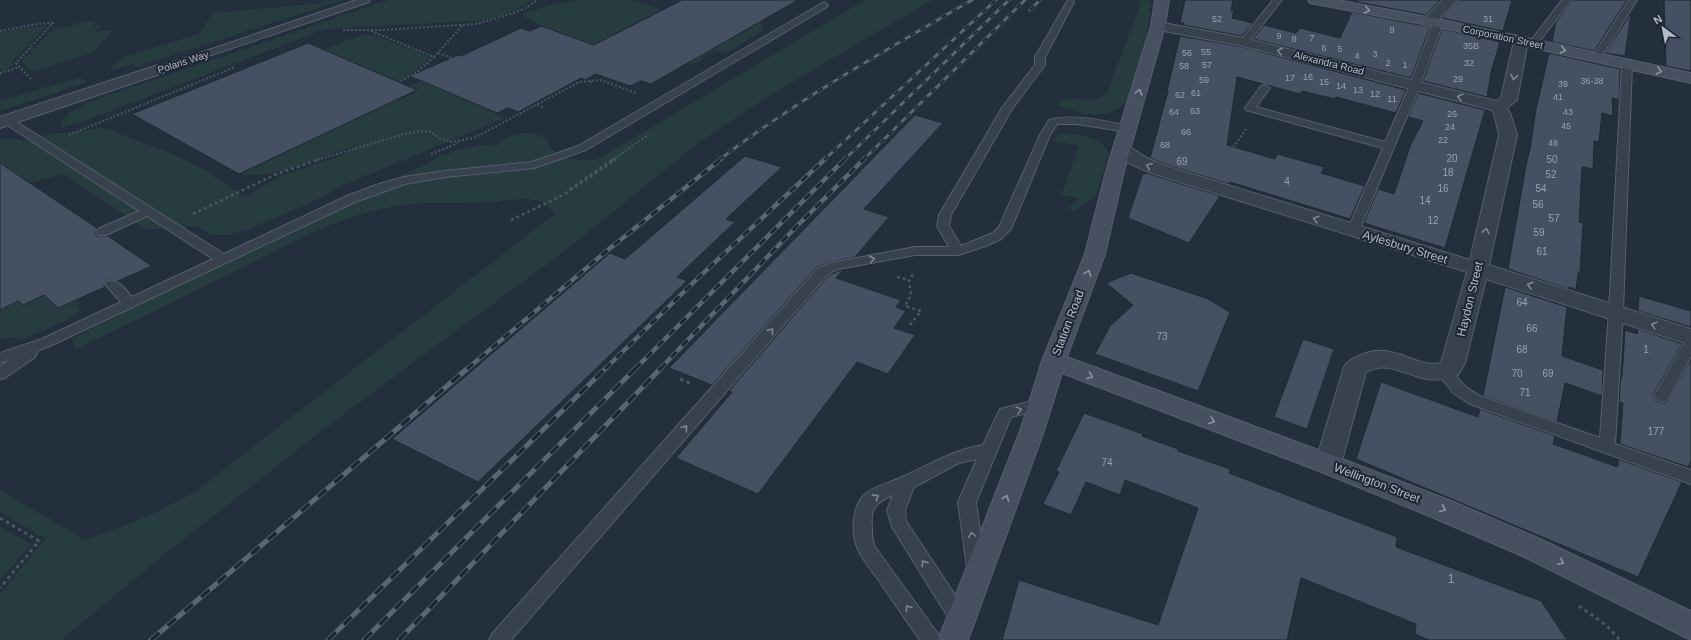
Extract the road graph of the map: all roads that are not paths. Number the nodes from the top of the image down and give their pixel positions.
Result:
1 (366, 0) edge
2 (1162, 0) edge
3 (1278, 0) edge
4 (1315, 0) edge
5 (1450, 0) edge
6 (1567, 0) edge
7 (1633, 0) edge
8 (1070, 2) dead end
9 (824, 5) dead end
10 (1434, 23) junction
11 (1158, 26) junction
12 (1244, 42) junction
13 (1527, 42) junction
14 (1597, 57) junction
15 (1627, 64) junction
16 (158, 70) joint
17 (1691, 78) edge
18 (1415, 85) junction
19 (1265, 88) dead end
20 (1498, 107) junction
21 (4, 122) edge
22 (1128, 129) junction
23 (1389, 146) junction
24 (1122, 150) junction
25 (148, 211) junction
26 (1353, 231) junction
27 (102, 232) dead end
28 (958, 250) junction
29 (223, 259) junction
30 (1478, 269) junction
31 (112, 284) dead end
32 (130, 303) junction
33 (1616, 312) junction
34 (1691, 337) edge
35 (47, 342) junction
36 (1691, 343) edge
37 (0, 358) edge
38 (1054, 361) junction
39 (1444, 372) junction
40 (0, 374) edge
41 (1662, 396) dead end
42 (1040, 405) junction
43 (1607, 448) junction
44 (988, 450) junction
45 (1328, 464) junction
46 (1691, 477) edge
47 (908, 482) junction
48 (977, 573) junction
49 (1691, 626) edge
50 (957, 630) edge
51 (1691, 630) edge
52 (499, 640) edge
53 (931, 640) edge
54 (1690, 640) edge

1 - 16 lane, Polaris Way
2 - 11 street, Station Road
3 - 12 lane
4 -> 10 street, Corporation Street
5 - 10 street
6 - 13 lane
7 - 14 lane
8 - 28 lane
9 - 29 lane
10 - 13 street, Corporation Street
10 - 18 lane
11 - 12 street, Alexandra Road
22 -> 11 street, Station Road
18 -> 12 street, Alexandra Road
13 -> 14 street, Corporation Street
13 -> 20 street
14 - 15 street, Corporation Street
15 -> 17 street, Corporation Street
15 - 33 lane
16 - 21 street, Polaris Way
20 -> 18 street, Alexandra Road
18 - 23 lane
19 - 23 lane
30 -> 20 street, Haydon Street
21 - 25 lane
22 - 24 street, Station Road
22 - 28 lane
23 - 26 lane
26 -> 24 street, Aylesbury Street
38 -> 24 street, Station Road
25 - 27 lane
25 - 29 lane
26 - 30 street, Aylesbury Street
52 -> 28 lane
29 - 32 lane
33 -> 30 street, Aylesbury Street
30 - 39 street, Haydon Street
31 - 32 lane
32 - 35 lane
34 -> 33 street, Aylesbury Street
33 - 43 lane
35 - 37 lane
35 - 40 lane
36 - 41 lane
38 - 42 street, Station Road
38 -> 45 street, Wellington Street
39 - 43 lane
39 - 45 street
44 -> 42 lane
48 -> 42 street, Station Road
43 - 46 lane
44 - 47 lane
48 -> 44 lane
45 -> 49 street, Wellington Street
50 -> 47 lane
53 -> 47 lane
48 - 50 street, Station Road
51 - 54 street

